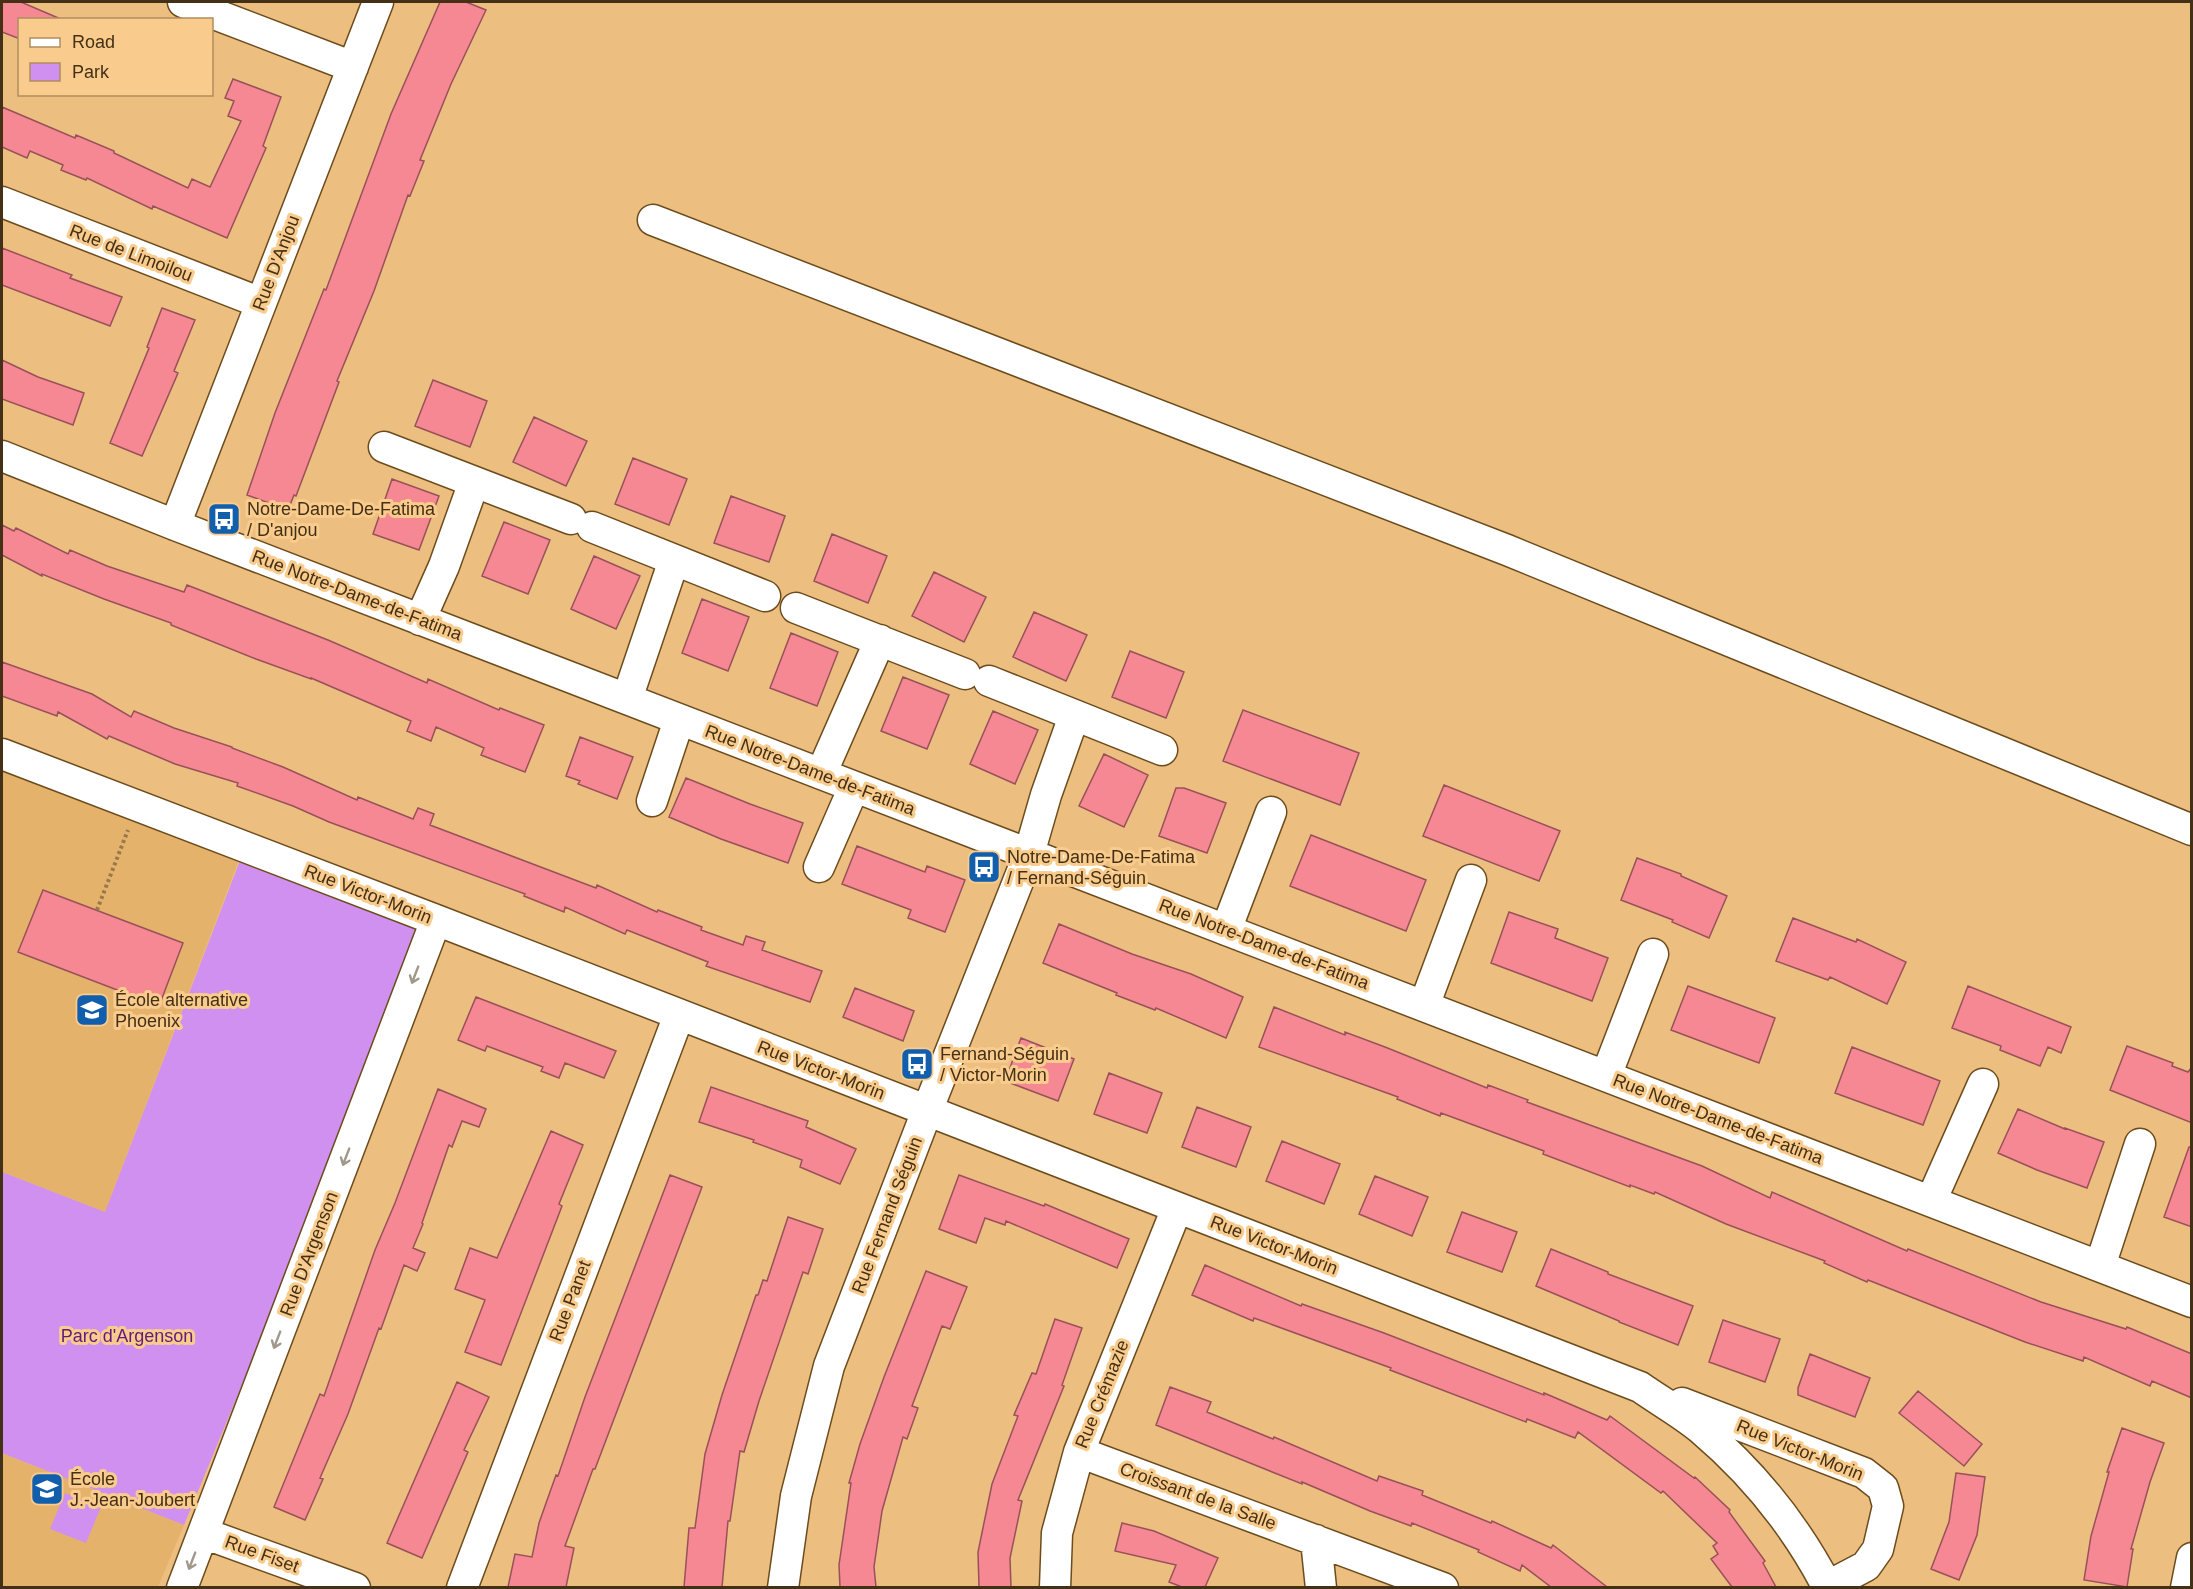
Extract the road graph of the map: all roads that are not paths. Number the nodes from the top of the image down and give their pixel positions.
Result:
1 (183, 2) edge
2 (378, 2) edge
3 (353, 67) junction
4 (2, 202) edge
5 (653, 220) dead end
6 (261, 303) junction
7 (384, 447) dead end
8 (2, 456) edge
9 (474, 482) junction
10 (175, 525) junction
11 (674, 560) junction
12 (765, 596) dead end
13 (796, 608) dead end
14 (420, 620) junction
15 (880, 640) junction
16 (627, 699) junction
17 (1074, 716) junction
18 (680, 720) junction
19 (1162, 750) dead end
20 (2, 754) edge
21 (821, 774) junction
22 (854, 787) junction
23 (652, 801) dead end
24 (1271, 812) dead end
25 (2192, 830) edge
26 (1029, 854) junction
27 (819, 867) dead end
28 (1471, 880) dead end
29 (436, 921) junction
30 (1226, 930) junction
31 (1653, 954) dead end
32 (1424, 1006) junction
33 (679, 1015) junction
34 (1606, 1076) junction
35 (1983, 1084) dead end
36 (927, 1111) junction
37 (2140, 1144) dead end
38 (1931, 1201) junction
39 (1177, 1208) junction
40 (2100, 1266) junction
41 (2192, 1302) edge
42 (1640, 1387) junction
43 (1079, 1452) junction
44 (203, 1533) junction
45 (1316, 1540) junction
46 (2192, 1558) edge
47 (1402, 1580) edge
48 (182, 1587) edge
49 (356, 1587) edge
50 (462, 1587) edge
51 (783, 1587) edge
52 (1055, 1587) edge
53 (1321, 1587) edge
54 (1443, 1587) edge
55 (1828, 1587) edge
56 (2186, 1587) edge

1 - 3 street
2 - 3 street, Rue D'Anjou
3 - 6 street, Rue D'Anjou
4 - 6 street, Rue de Limoilou
5 - 25 street
6 - 10 street, Rue D'Anjou
7 - 9 street
8 - 10 street, Rue Notre-Dame-de-Fatima
9 - 11 street
9 - 14 street
10 - 14 street, Rue Notre-Dame-de-Fatima
11 - 12 street
11 - 16 street
13 - 15 street
14 - 16 street, Rue Notre-Dame-de-Fatima
15 - 17 street
15 - 21 street
16 - 18 street, Rue Notre-Dame-de-Fatima
17 - 19 street
17 - 26 street, Rue Fernand Séguin
18 - 21 street, Rue Notre-Dame-de-Fatima
18 - 23 street
20 - 29 street, Rue Victor-Morin
21 - 22 street, Rue Notre-Dame-de-Fatima
22 - 26 street, Rue Notre-Dame-de-Fatima
22 - 27 street
24 - 30 street
26 - 30 street, Rue Notre-Dame-de-Fatima
26 - 36 street, Rue Fernand Séguin
28 - 32 street
29 - 33 street, Rue Victor-Morin
29 -> 44 street, Rue D'Argenson
30 - 32 street, Rue Notre-Dame-de-Fatima
31 - 34 street
32 - 34 street, Rue Notre-Dame-de-Fatima
33 - 36 street, Rue Victor-Morin
33 - 50 street, Rue Panet
34 - 38 street, Rue Notre-Dame-de-Fatima
35 - 38 street
36 - 39 street, Rue Victor-Morin
36 - 51 street, Rue Fernand Séguin
37 - 40 street
38 - 40 street, Rue Notre-Dame-de-Fatima
39 - 42 street, Rue Victor-Morin
39 - 43 street, Rue Crémazie
40 - 41 street, Rue Notre-Dame-de-Fatima
42 - 55 street, Rue Victor-Morin
42 - 55 street, Rue Victor-Morin
43 - 45 street, Croissant de la Salle
43 - 52 street, Rue Crémazie
44 -> 48 street, Rue D'Argenson
44 - 49 street, Rue Fiset
45 - 47 street, Croissant de la Salle
45 - 53 street
46 - 56 street
47 - 54 street, Croissant de la Salle

